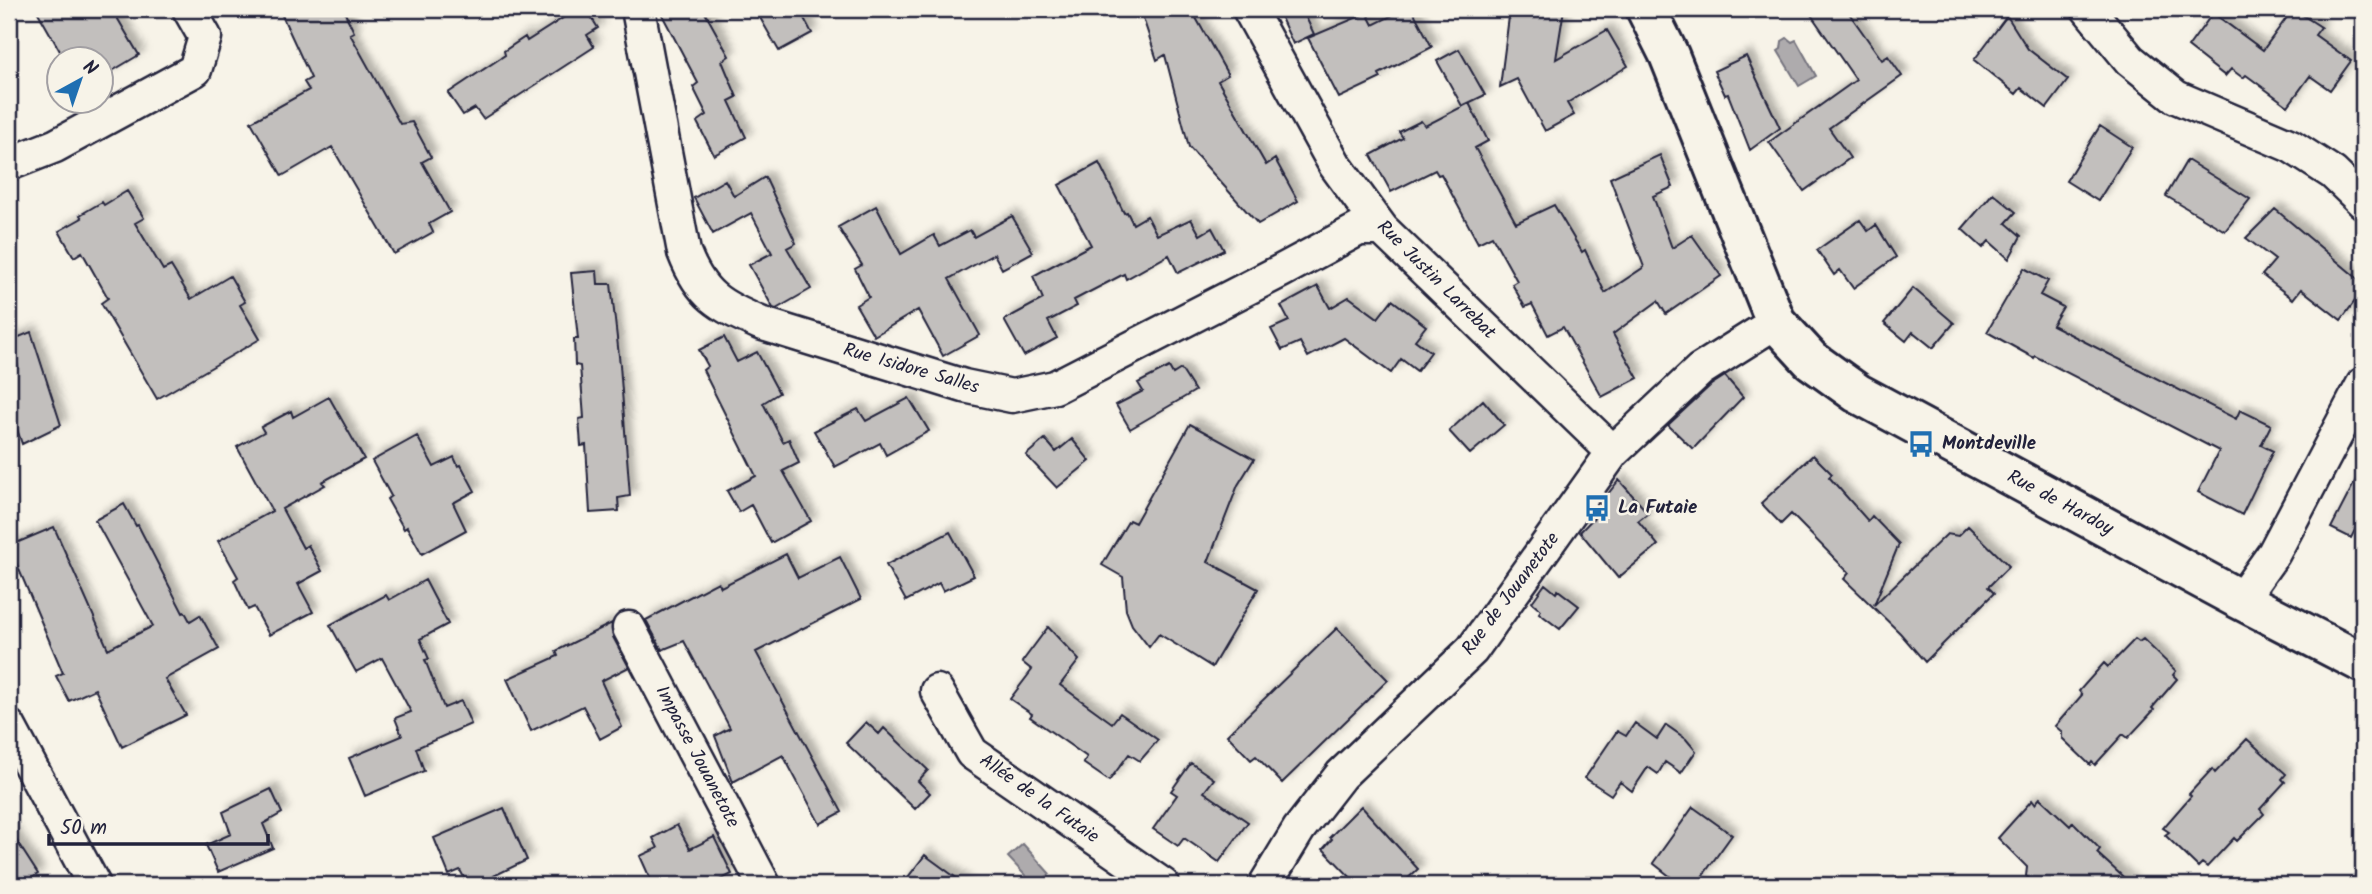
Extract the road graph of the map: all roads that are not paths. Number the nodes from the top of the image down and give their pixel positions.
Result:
1 (189, 9) edge
2 (638, 9) edge
3 (1249, 9) edge
4 (1646, 9) edge
5 (2088, 9) edge
6 (9, 164) edge
7 (2363, 202) edge
8 (1382, 229) junction
9 (1776, 322) junction
10 (2363, 384) edge
11 (1613, 453) junction
12 (2237, 598) junction
13 (629, 628) dead end
14 (2363, 663) edge
15 (937, 691) dead end
16 (9, 726) edge
17 (94, 885) edge
18 (764, 885) edge
19 (1163, 885) edge
20 (1265, 885) edge

1 - 6 street
2 - 8 street, Rue Isidore Salles
3 - 8 street, Rue Justin Larrebat
4 - 9 street, Rue de Hardoy
5 - 7 street
8 - 11 street, Rue Justin Larrebat
9 - 11 street, Rue de Jouanetote
9 - 12 street, Rue de Hardoy
10 - 12 street
11 - 20 street, Rue de Jouanetote
12 - 14 street, Rue de Hardoy
13 - 18 street, Impasse Jouanetote
15 - 19 street, Allée de la Futaie
16 - 17 street

